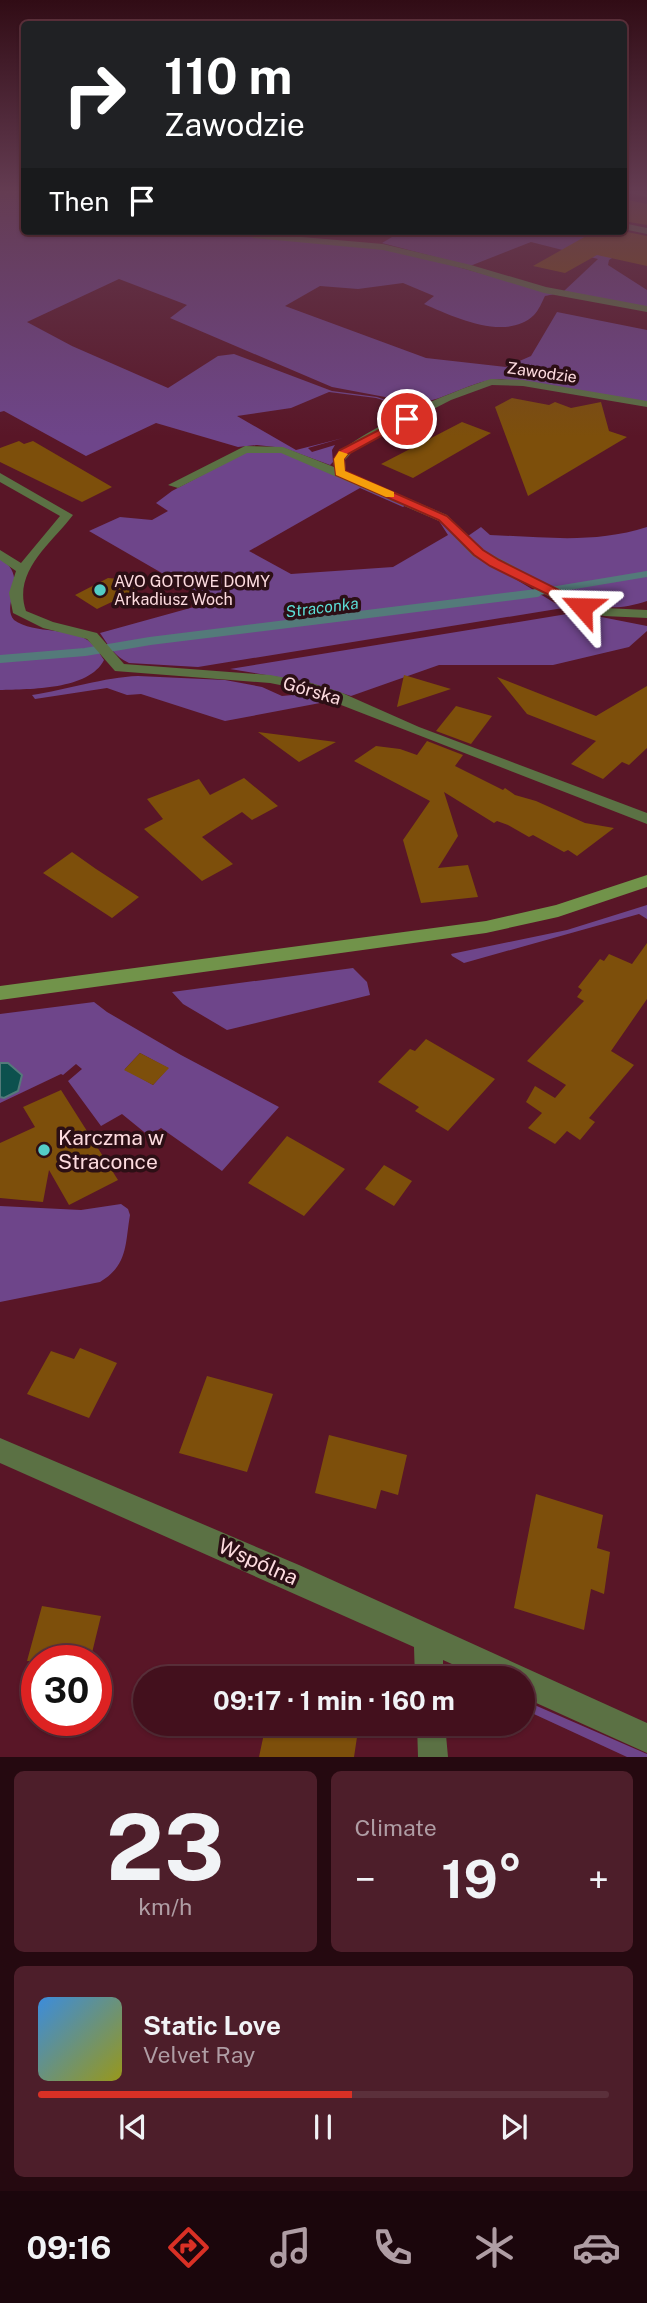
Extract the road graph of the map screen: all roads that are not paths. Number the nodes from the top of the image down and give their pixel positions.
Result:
1 (491, 274) edge
2 (647, 309) edge
3 (647, 404) edge
4 (340, 473) junction
5 (0, 477) edge
6 (174, 485) dead end
7 (0, 554) edge
8 (23, 570) junction
9 (647, 614) edge
10 (647, 819) edge
11 (645, 884) edge
12 (0, 993) edge
13 (0, 1450) edge
14 (428, 1639) junction
15 (429, 1666) edge
16 (488, 1666) edge
17 (535, 1687) edge
18 (432, 1736) edge
19 (647, 1738) edge
20 (433, 1757) edge

1 - 2 street
3 - 4 street, Zawodzie
4 - 6 street
4 - 9 street
5 - 8 street, Górska
7 - 8 street
8 - 10 street, Górska
11 - 12 street
13 - 14 street, Wspólna
14 - 15 street
14 - 16 street, Wspólna
17 - 19 street
18 - 20 street

